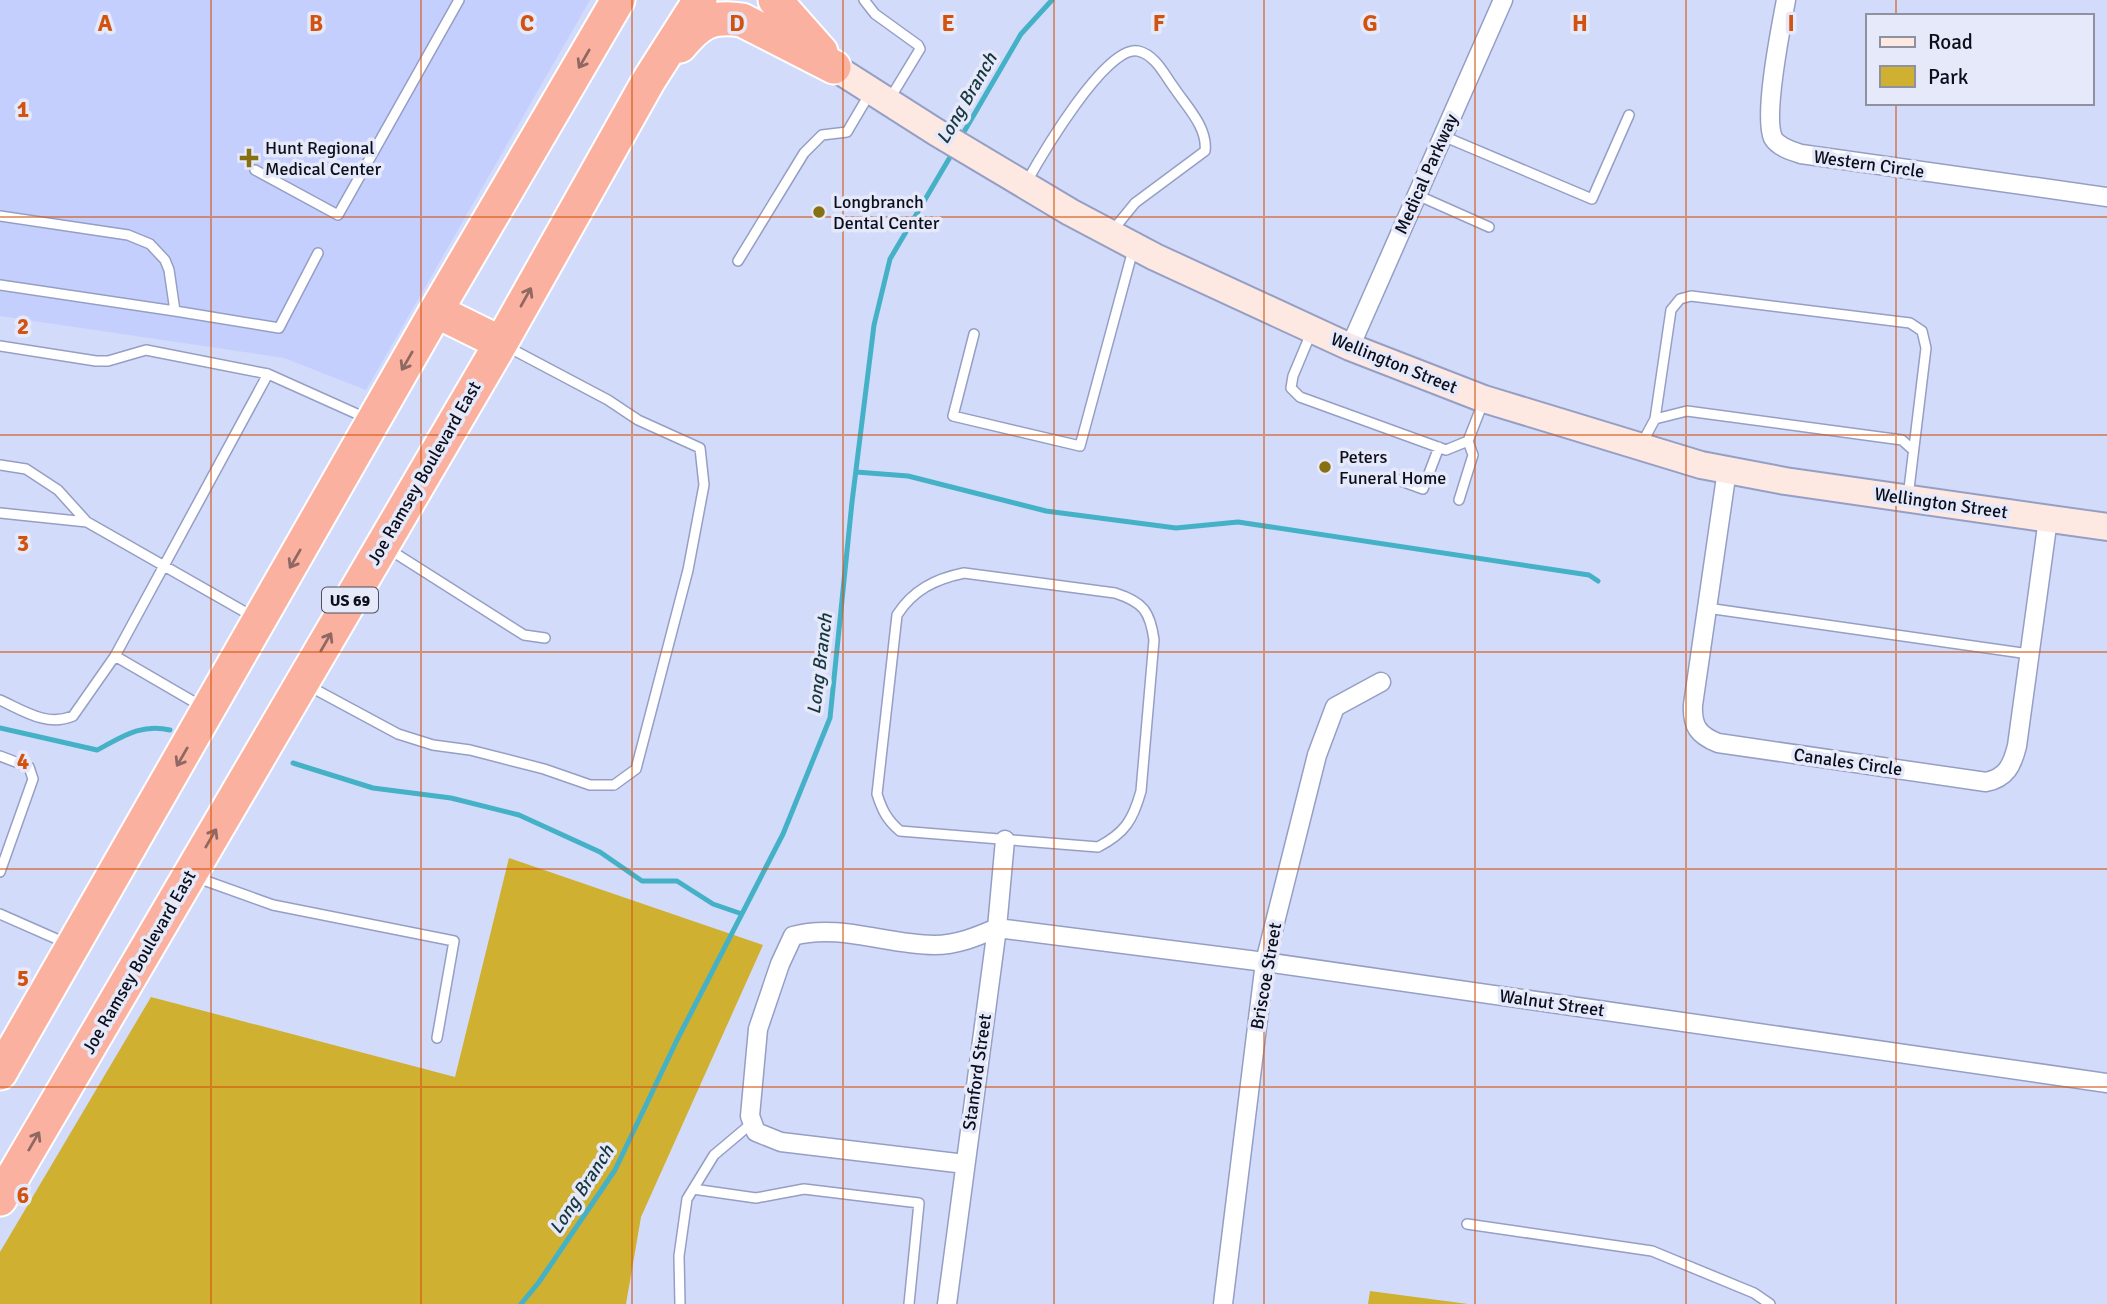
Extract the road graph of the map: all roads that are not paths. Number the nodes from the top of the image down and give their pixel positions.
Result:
1 (459, 0) edge
2 (700, 0) edge
3 (759, 0) edge
4 (775, 0) edge
5 (864, 0) edge
6 (1503, 0) edge
7 (1786, 0) edge
8 (615, 2) edge
9 (834, 67) junction
10 (649, 80) junction
11 (880, 97) junction
12 (1629, 115) dead end
13 (1443, 136) junction
14 (255, 170) dead end
15 (1025, 185) junction
16 (1417, 195) junction
17 (2107, 197) edge
18 (0, 216) edge
19 (1489, 227) dead end
20 (1111, 233) junction
21 (1134, 245) junction
22 (318, 253) dead end
23 (738, 261) dead end
24 (0, 285) edge
25 (175, 311) junction
26 (436, 311) junction
27 (1313, 330) junction
28 (974, 334) dead end
29 (500, 343) junction
30 (0, 346) edge
31 (1350, 347) junction
32 (268, 374) junction
33 (1484, 399) junction
34 (1655, 419) junction
35 (373, 422) junction
36 (1468, 441) junction
37 (1439, 447) junction
38 (1640, 447) junction
39 (1913, 450) junction
40 (0, 465) edge
41 (1727, 470) junction
42 (1394, 478) dead end
43 (1908, 499) junction
44 (1459, 500) dead end
45 (0, 513) edge
46 (2048, 519) junction
47 (87, 522) junction
48 (2107, 527) edge
49 (382, 545) junction
50 (163, 566) junction
51 (1707, 607) junction
52 (260, 621) junction
53 (545, 638) dead end
54 (2029, 654) junction
55 (115, 656) junction
56 (302, 682) junction
57 (1381, 682) dead end
58 (0, 700) edge
59 (209, 710) junction
60 (0, 757) edge
61 (1005, 840) junction
62 (0, 872) edge
63 (190, 875) junction
64 (0, 914) edge
65 (997, 928) junction
66 (73, 946) junction
67 (1265, 962) junction
68 (438, 1038) dead end
69 (0, 1073) edge
70 (2107, 1083) edge
71 (752, 1123) junction
72 (965, 1164) junction
73 (693, 1189) junction
74 (0, 1199) edge
75 (1467, 1224) dead end
76 (680, 1304) edge
77 (909, 1304) edge
78 (947, 1304) edge
79 (1223, 1304) edge
80 (1770, 1304) edge

1 - 14 lane
2 - 10 highway, Joe Ramsey Boulevard East / US 69
3 - 9 street, Wellington Street
4 - 9 highway
5 - 11 lane
6 - 13 street, Medical Parkway
7 - 17 street, Western Circle
8 -> 26 highway
9 - 10 highway
9 - 11 street, Wellington Street
29 -> 10 highway, Joe Ramsey Boulevard East / US 69
11 - 15 street, Wellington Street
11 - 23 lane
12 - 13 lane
13 - 16 street, Medical Parkway
15 - 20 street, Wellington Street
15 - 20 lane
16 - 19 lane
16 - 31 street, Medical Parkway
18 - 25 lane
20 - 21 street, Wellington Street
21 - 27 street, Wellington Street
21 - 28 lane
22 - 25 lane
24 - 25 lane
26 - 29 highway
26 -> 35 highway
27 - 31 street, Wellington Street
27 - 37 lane
29 - 49 highway, Joe Ramsey Boulevard East / US 69
29 - 56 lane
30 - 32 lane
31 - 33 street, Wellington Street
32 - 35 lane
32 - 50 lane
33 - 36 lane
33 - 38 street, Wellington Street
34 - 38 lane
34 - 39 lane
34 - 39 lane
35 -> 52 highway
36 - 37 lane
36 - 44 lane
37 - 42 lane
38 - 41 street, Wellington Street
39 - 43 lane
40 - 47 lane
41 - 43 street, Wellington Street
41 - 51 street, Canales Circle
43 - 46 street, Wellington Street
45 - 47 lane
46 - 48 street, Wellington Street
46 - 54 street, Canales Circle
47 - 50 lane
49 - 53 lane
56 -> 49 highway, Joe Ramsey Boulevard East / US 69
50 - 52 lane
50 - 55 lane
51 - 54 lane
51 - 54 street, Canales Circle
52 - 59 highway
55 - 58 lane
55 - 59 lane
63 -> 56 highway, Joe Ramsey Boulevard East / US 69
57 - 67 street, Briscoe Street
59 -> 66 highway
60 - 62 lane
61 - 61 lane
61 - 65 street, Stanford Street
63 - 68 lane
74 -> 63 highway, Joe Ramsey Boulevard East / US 69
64 - 66 lane
65 - 67 street, Walnut Street
65 - 71 street
65 - 72 street, Stanford Street
66 - 69 highway
67 - 70 street, Walnut Street
67 - 79 street, Briscoe Street
71 - 72 street
71 - 73 lane
72 - 78 street, Stanford Street
73 - 76 lane
73 - 77 lane
75 - 80 lane

